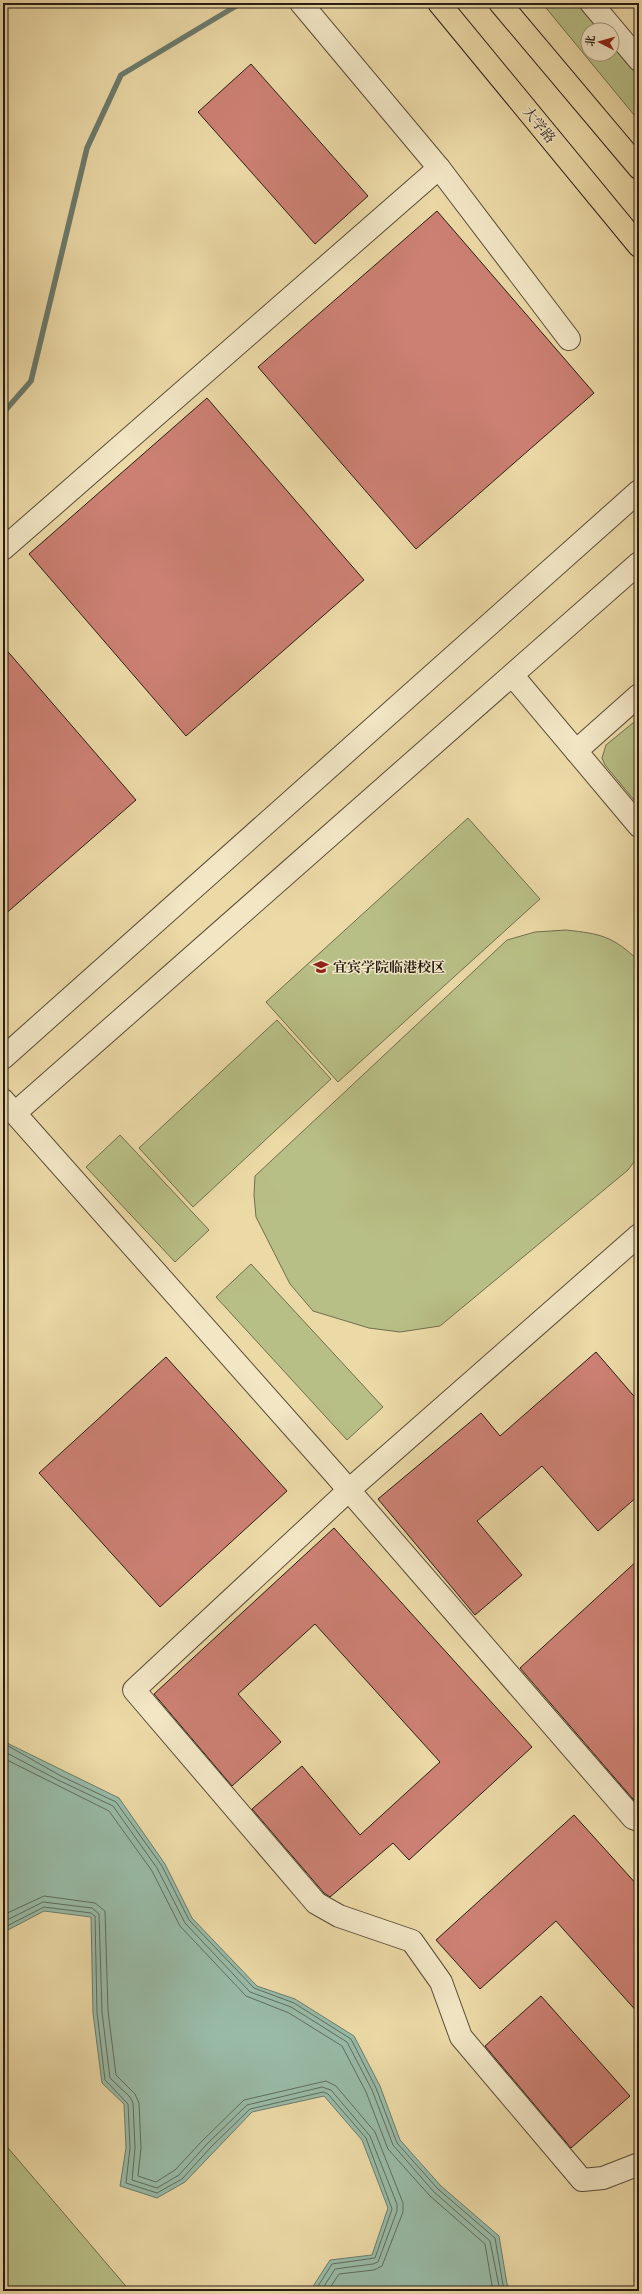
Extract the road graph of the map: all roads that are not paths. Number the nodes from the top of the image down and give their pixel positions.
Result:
1 (301, 3) edge
2 (439, 3) edge
3 (500, 3) edge
4 (592, 3) edge
5 (639, 60) edge
6 (439, 168) junction
7 (639, 168) edge
8 (639, 246) edge
9 (569, 338) dead end
10 (639, 491) edge
11 (3, 549) edge
12 (639, 563) edge
13 (512, 676) junction
14 (639, 695) edge
15 (576, 751) junction
16 (639, 826) edge
17 (3, 1058) edge
18 (9, 1107) edge
19 (639, 1235) edge
20 (349, 1490) junction
21 (639, 1820) edge
22 (639, 2164) edge

1 - 6 street
2 - 8 main road, 大学路
3 - 7 main road
4 - 5 street
6 - 9 street
6 - 11 street
10 - 17 street
12 - 13 street
13 - 15 street
13 - 18 street
14 - 15 street
15 - 16 street
18 - 20 street
19 - 20 street
20 - 21 street
20 - 22 street

